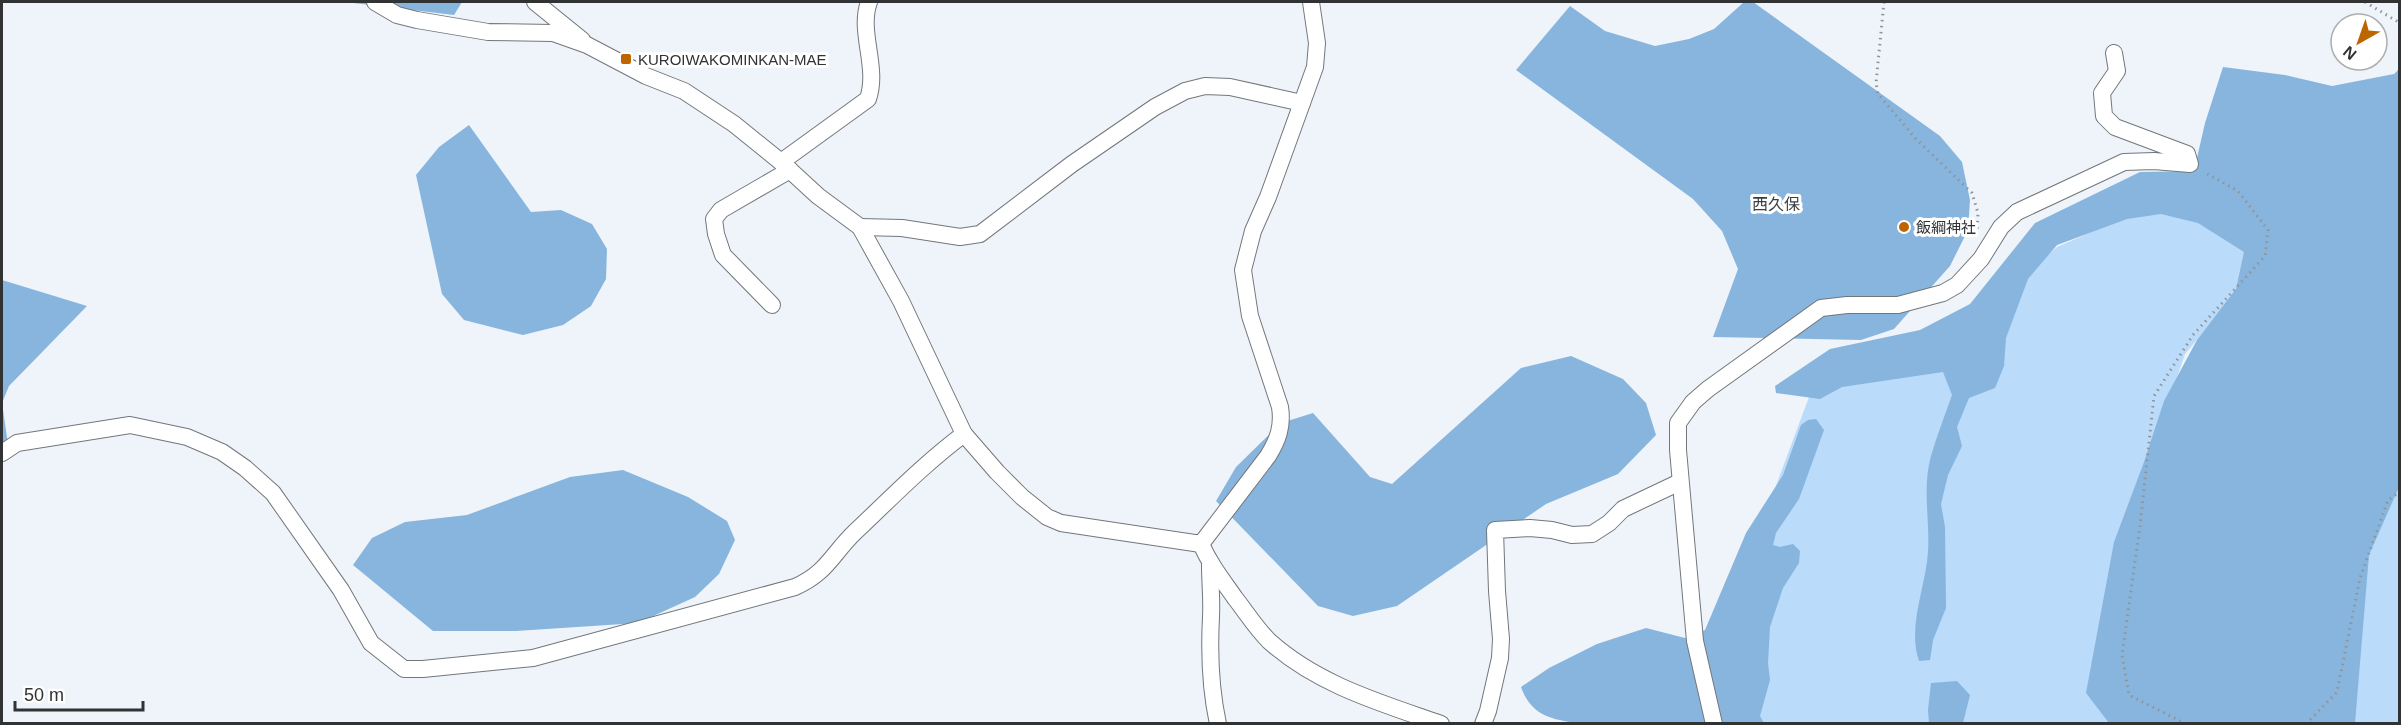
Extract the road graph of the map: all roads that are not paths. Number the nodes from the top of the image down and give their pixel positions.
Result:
1 (375, 2) edge
2 (535, 2) edge
3 (869, 2) edge
4 (1311, 2) edge
5 (587, 45) junction
6 (2114, 53) dead end
7 (1302, 103) junction
8 (785, 166) junction
9 (860, 227) junction
10 (771, 305) dead end
11 (964, 434) junction
12 (2, 453) edge
13 (1680, 482) junction
14 (1201, 544) junction
15 (1210, 565) junction
16 (1410, 719) edge
17 (1218, 723) edge
18 (1441, 723) edge
19 (1483, 723) edge
20 (1714, 723) edge

1 - 5 street
2 - 5 street
3 - 8 street
4 - 7 street
5 - 8 street
6 - 13 street
7 - 9 street
7 - 14 street
8 - 9 street
8 - 10 street
9 - 11 street
11 - 12 street
11 - 14 street
13 - 19 street
13 - 20 street
14 - 15 street
15 - 16 street
15 - 17 street
16 - 18 street

